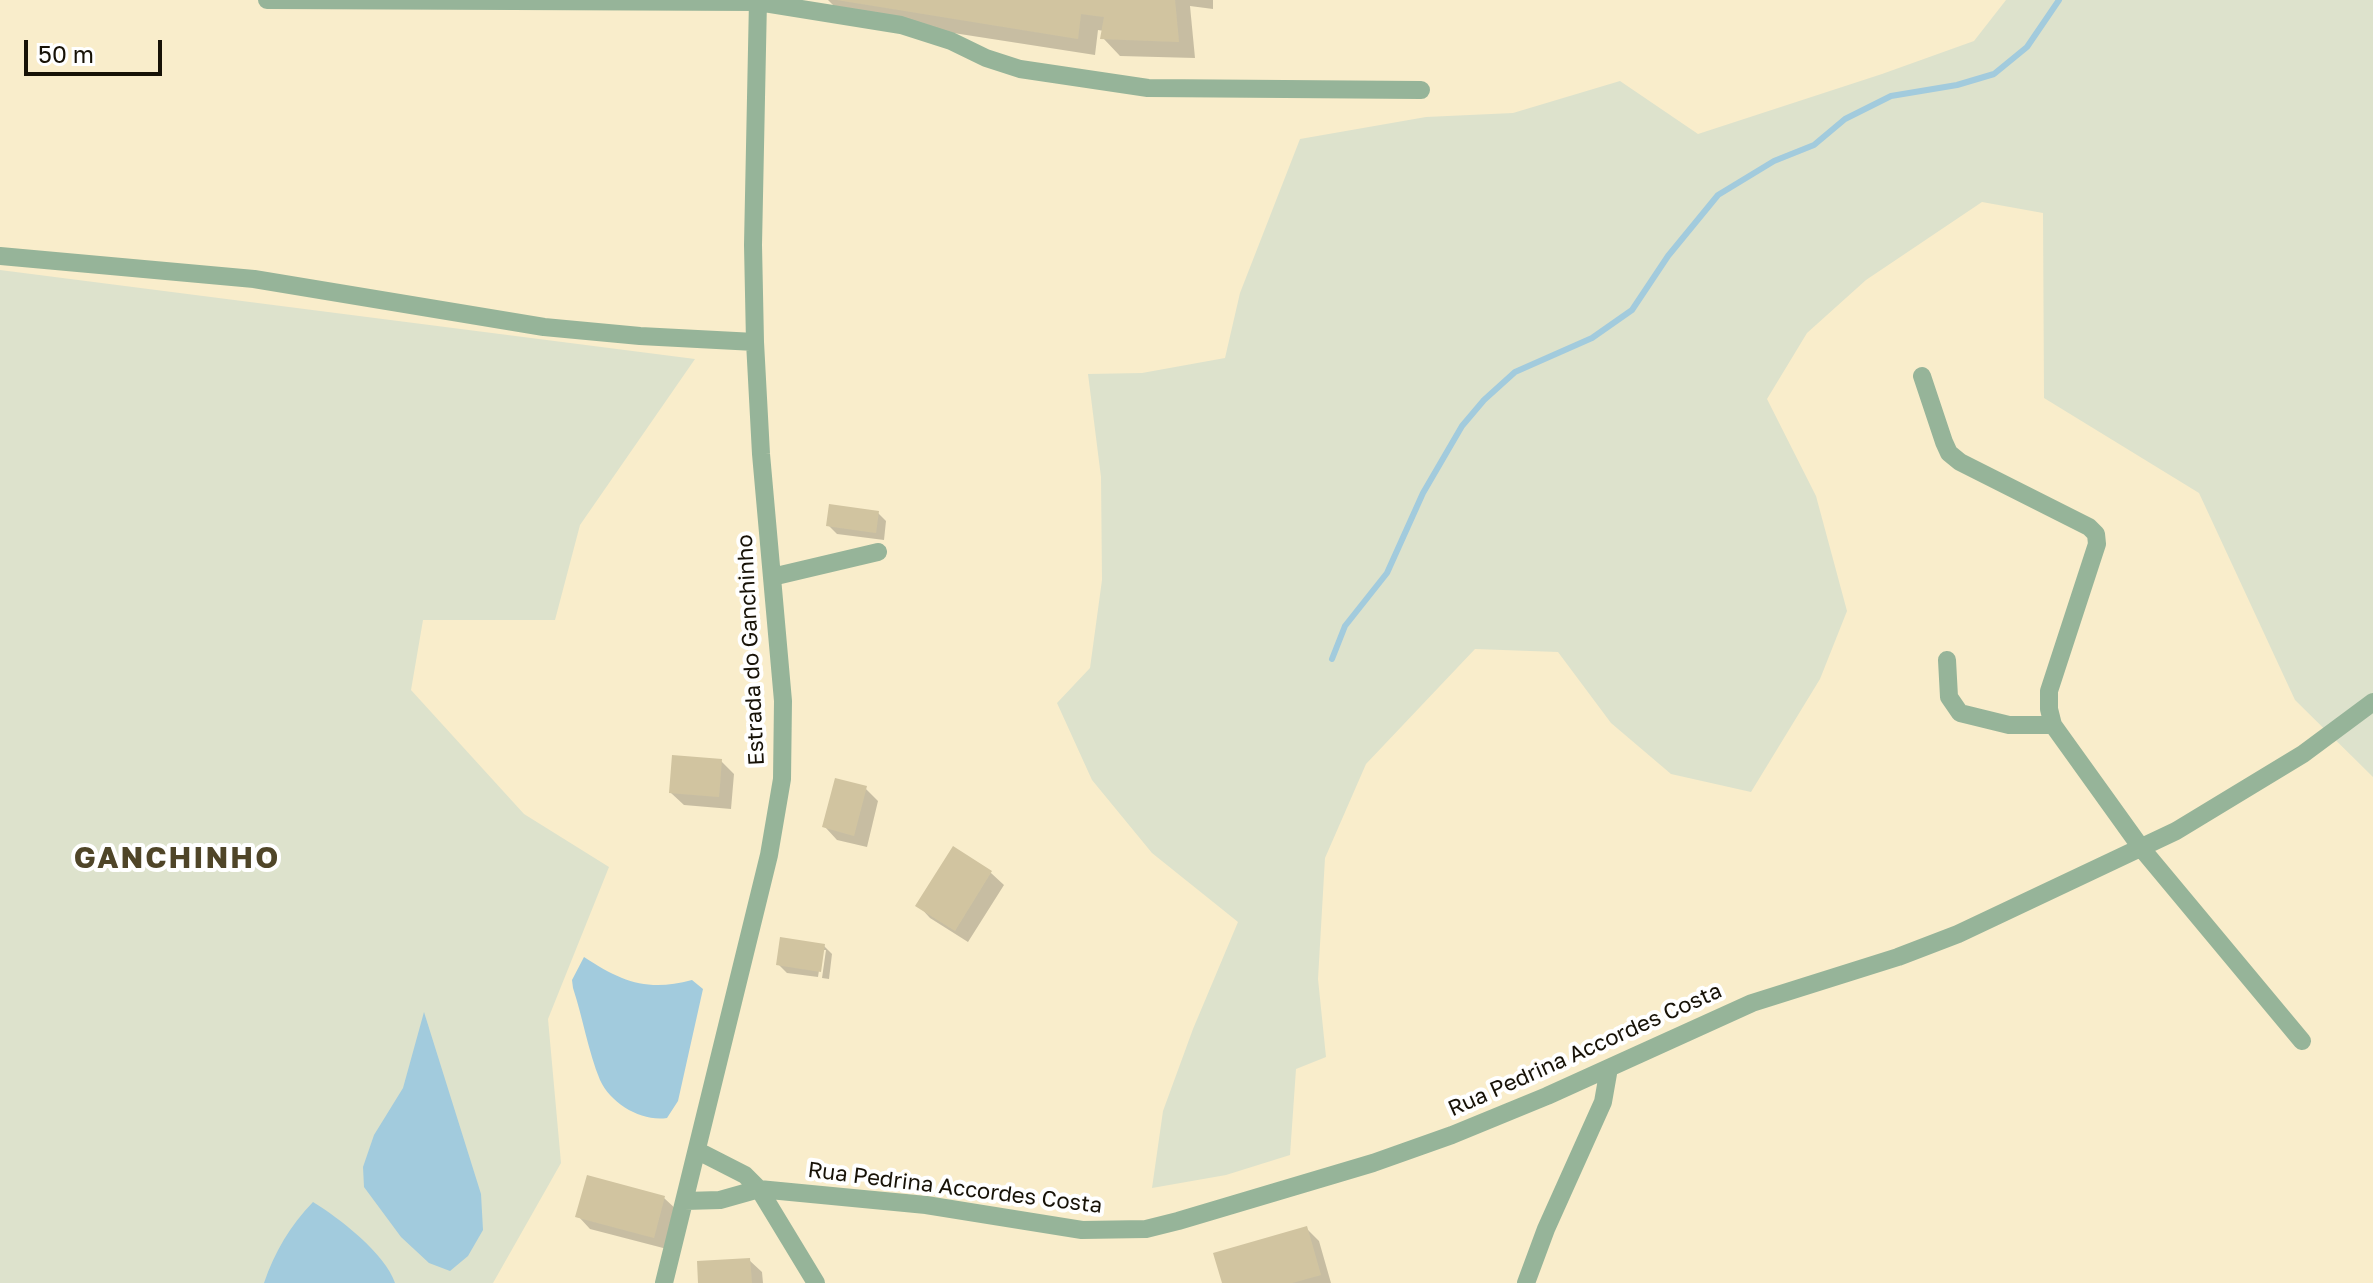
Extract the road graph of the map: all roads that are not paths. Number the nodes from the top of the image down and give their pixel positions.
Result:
1 (267, 0) edge
2 (758, 1) edge
3 (1421, 90) dead end
4 (0, 256) edge
5 (755, 342) junction
6 (1922, 376) dead end
7 (878, 552) dead end
8 (772, 577) junction
9 (1947, 660) dead end
10 (2373, 702) edge
11 (2053, 725) junction
12 (2142, 849) junction
13 (2302, 1041) dead end
14 (1609, 1068) junction
15 (698, 1151) junction
16 (759, 1189) junction
17 (685, 1201) junction
18 (664, 1283) edge
19 (816, 1283) edge
20 (1526, 1283) edge

1 - 2 street
2 - 3 street
2 - 5 street, Estrada do Ganchinho
4 - 5 street
5 - 8 street, Estrada do Ganchinho
6 - 11 street
7 - 8 street
8 - 15 street, Estrada do Ganchinho
9 - 11 street
10 - 12 street, Rua Pedrina Accordes Costa
11 - 12 street
12 - 13 street
12 - 14 street, Rua Pedrina Accordes Costa
14 - 16 street, Rua Pedrina Accordes Costa
14 - 20 street
15 - 16 street
15 - 17 street, Estrada do Ganchinho
16 - 17 street, Rua Pedrina Accordes Costa
16 - 19 street
17 - 18 street, Estrada do Ganchinho

